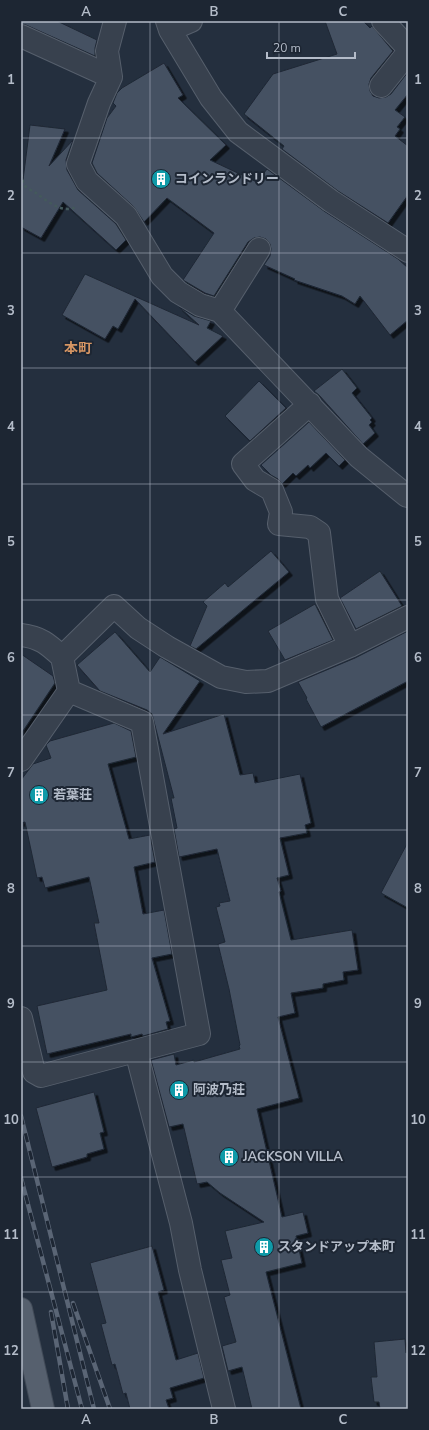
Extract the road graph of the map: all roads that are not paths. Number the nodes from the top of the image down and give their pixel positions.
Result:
1 (115, 21) edge
2 (190, 21) edge
3 (383, 21) edge
4 (168, 26) edge
5 (21, 36) edge
6 (407, 53) edge
7 (111, 77) junction
8 (381, 86) dead end
9 (259, 250) dead end
10 (408, 251) edge
11 (220, 311) junction
12 (310, 404) junction
13 (407, 496) dead end
14 (408, 617) edge
15 (21, 635) edge
16 (350, 646) junction
17 (62, 657) junction
18 (69, 691) junction
19 (21, 760) edge
20 (21, 1018) edge
21 (136, 1051) junction
22 (21, 1309) edge
23 (44, 1409) edge
24 (224, 1409) edge

1 - 7 street
2 - 4 street
3 - 6 street
4 - 10 street
5 - 7 street
6 - 8 street
7 - 11 street
9 - 11 street
11 - 12 street
12 - 13 street
12 - 16 street
14 - 16 street
15 - 17 street
16 - 17 street
17 - 18 street
18 - 19 street
18 - 21 street
20 - 21 street
21 - 24 street
22 - 23 main road

